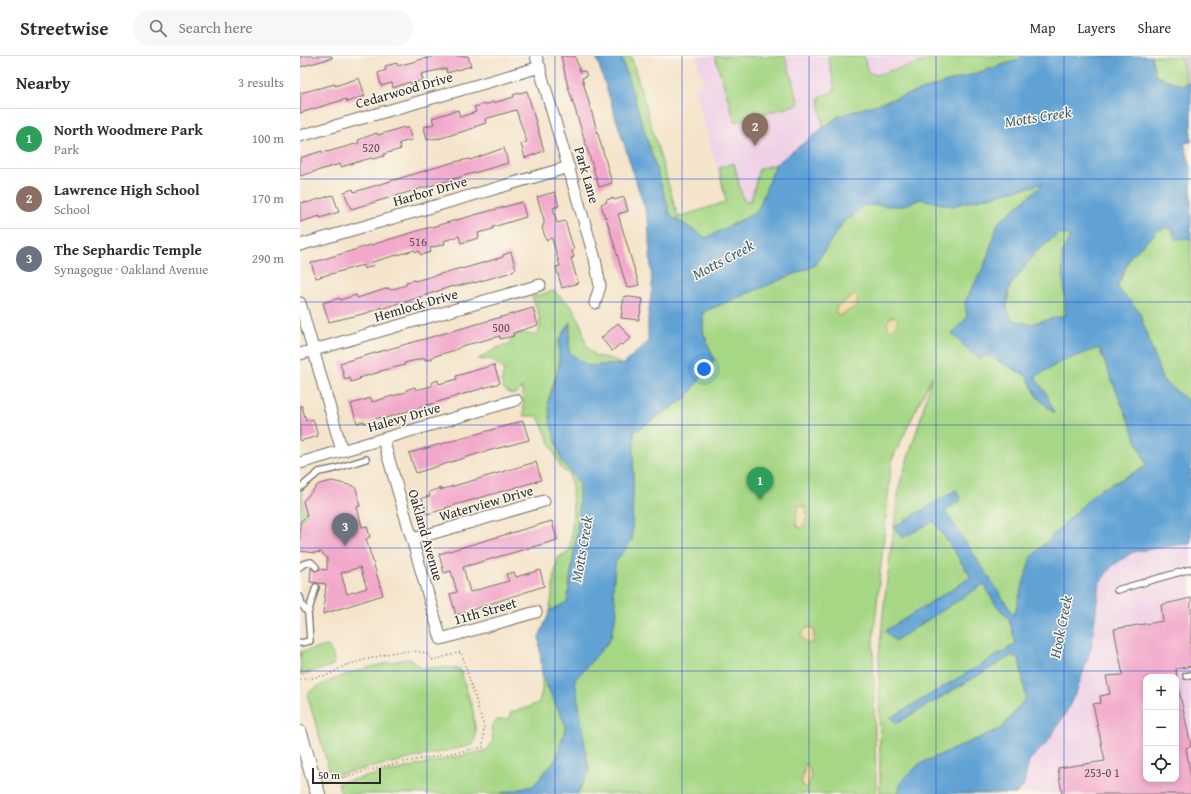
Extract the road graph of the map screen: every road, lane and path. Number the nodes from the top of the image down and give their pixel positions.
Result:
1 (536, 56) edge
2 (540, 67) junction
3 (300, 136) edge
4 (569, 167) junction
5 (300, 245) edge
6 (540, 285) dead end
7 (300, 303) edge
8 (595, 303) dead end
9 (313, 350) junction
10 (300, 354) edge
11 (516, 400) dead end
12 (383, 439) junction
13 (342, 451) junction
14 (312, 459) junction
15 (366, 459) dead end
16 (300, 463) edge
17 (318, 472) junction
18 (300, 480) edge
19 (309, 480) junction
20 (300, 488) edge
21 (544, 501) dead end
22 (413, 539) junction
23 (300, 567) edge
24 (316, 567) dead end
25 (1191, 569) edge
26 (316, 587) dead end
27 (1117, 590) dead end
28 (300, 597) edge
29 (536, 612) dead end
30 (308, 613) junction
31 (441, 639) joint
32 (300, 643) edge
33 (300, 680) edge
34 (300, 733) edge
35 (317, 790) edge

1 - 2 street, Park Lane
2 - 3 street, Cedarwood Drive
2 - 4 street, Park Lane
4 - 5 street, Harbor Drive
4 - 8 street, Park Lane
6 - 9 street, Hemlock Drive
7 - 9 street
9 - 10 street, Hemlock Drive
9 - 13 street
11 - 12 street, Halevy Drive
12 - 13 street, Halevy Drive
12 - 22 street, Oakland Avenue
13 - 14 street, Halevy Drive
14 - 16 street, Halevy Drive
14 - 17 lane
15 - 17 lane
17 - 19 lane
18 - 19 lane
19 - 20 lane
21 - 22 street, Waterview Drive
22 - 31 street, Oakland Avenue
23 - 24 lane
25 - 27 lane
26 - 30 lane
28 - 30 lane
29 - 31 street, 11th Street
30 - 32 lane
33 - 35 path
34 - 35 street

